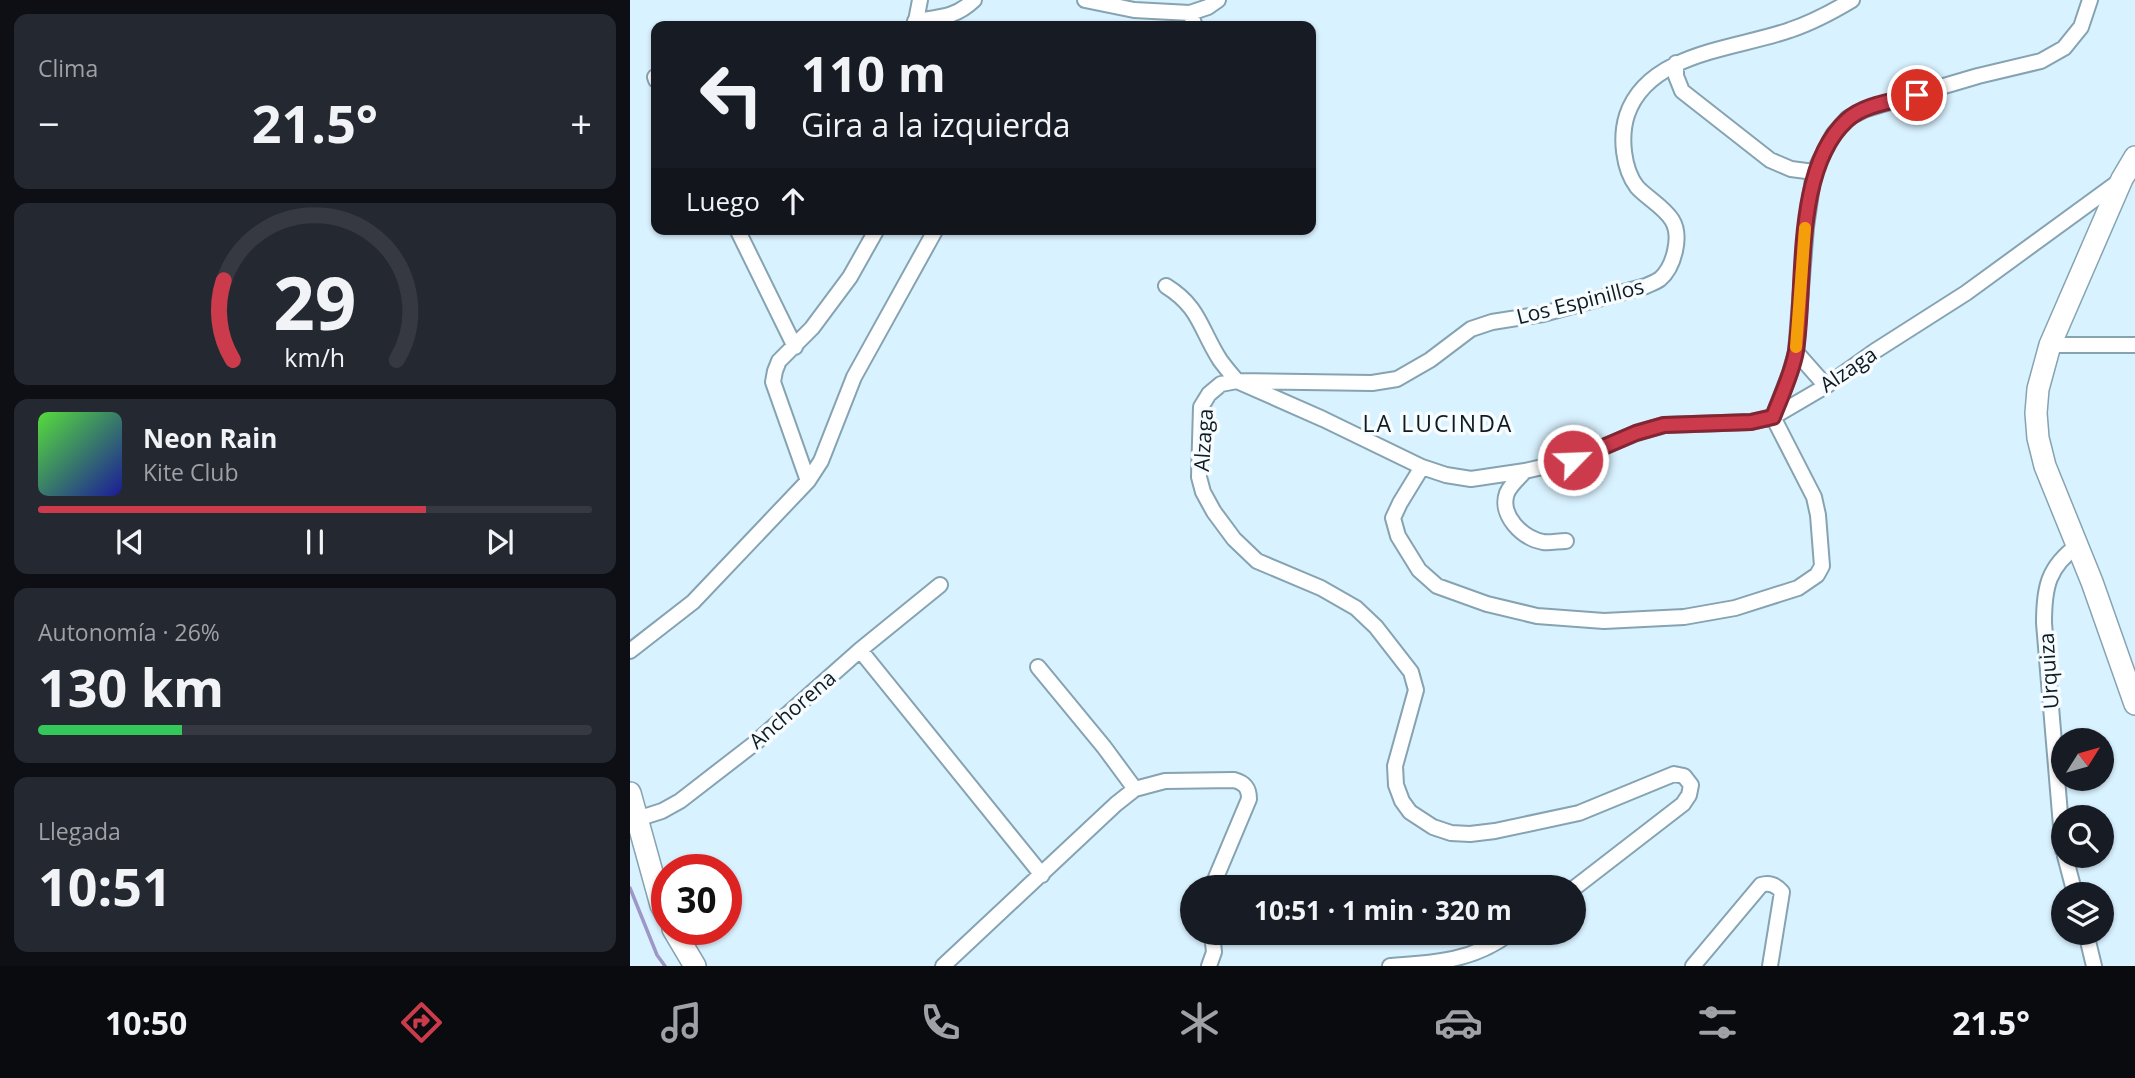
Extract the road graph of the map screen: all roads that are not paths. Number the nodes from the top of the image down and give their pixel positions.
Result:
1 (920, 0) edge
2 (974, 0) edge
3 (1085, 0) edge
4 (1217, 0) edge
5 (1852, 0) edge
6 (2090, 0) edge
7 (1192, 19) edge
8 (915, 21) edge
9 (924, 21) edge
10 (1676, 63) junction
11 (2135, 157) edge
12 (1814, 172) junction
13 (2122, 179) junction
14 (740, 235) edge
15 (874, 235) edge
16 (933, 235) edge
17 (1166, 286) dead end
18 (2050, 345) junction
19 (2135, 345) edge
20 (795, 347) junction
21 (1796, 352) junction
22 (1237, 381) junction
23 (1826, 386) junction
24 (1773, 417) junction
25 (1422, 467) junction
26 (1525, 471) junction
27 (808, 481) junction
28 (1566, 541) dead end
29 (2078, 545) junction
30 (940, 586) dead end
31 (630, 650) edge
32 (860, 650) junction
33 (1038, 667) dead end
34 (2135, 704) edge
35 (1135, 789) junction
36 (630, 793) edge
37 (2059, 805) edge
38 (637, 819) junction
39 (651, 869) edge
40 (1042, 875) junction
41 (1217, 875) edge
42 (1586, 879) edge
43 (683, 945) edge
44 (1213, 945) edge
45 (1489, 945) edge
46 (2088, 945) edge
47 (695, 966) edge
48 (943, 966) edge
49 (1209, 966) edge
50 (1391, 966) edge
51 (1693, 966) edge
52 (1770, 966) edge
53 (2094, 966) edge

1 - 8 street
2 - 9 street
3 - 7 street
4 - 7 street
5 - 10 street, Los Espinillos
6 - 12 street
10 - 12 street
10 - 22 street, Los Espinillos
11 - 13 main road
12 - 21 street
13 - 18 main road
13 - 23 street, Alzaga
14 - 20 street
15 - 20 street
16 - 27 street
17 - 22 street
18 - 19 street
18 - 29 main road
20 - 27 street
21 - 23 street
21 - 24 street
22 - 25 street, Alzaga
22 - 42 street, Alzaga
23 - 24 street, Alzaga
24 - 25 street
24 - 26 street, Alzaga
25 - 26 street, Alzaga
26 - 28 street
27 - 31 street
29 - 34 main road
29 - 37 street, Urquiza
30 - 32 street, Anchorena
32 - 38 street, Anchorena
32 - 40 street
33 - 35 street
35 - 40 street
35 - 41 street
36 - 38 main road
38 - 39 main road
40 - 48 street
43 - 47 main road
44 - 49 street
45 - 50 street
46 - 53 street
51 - 52 street

